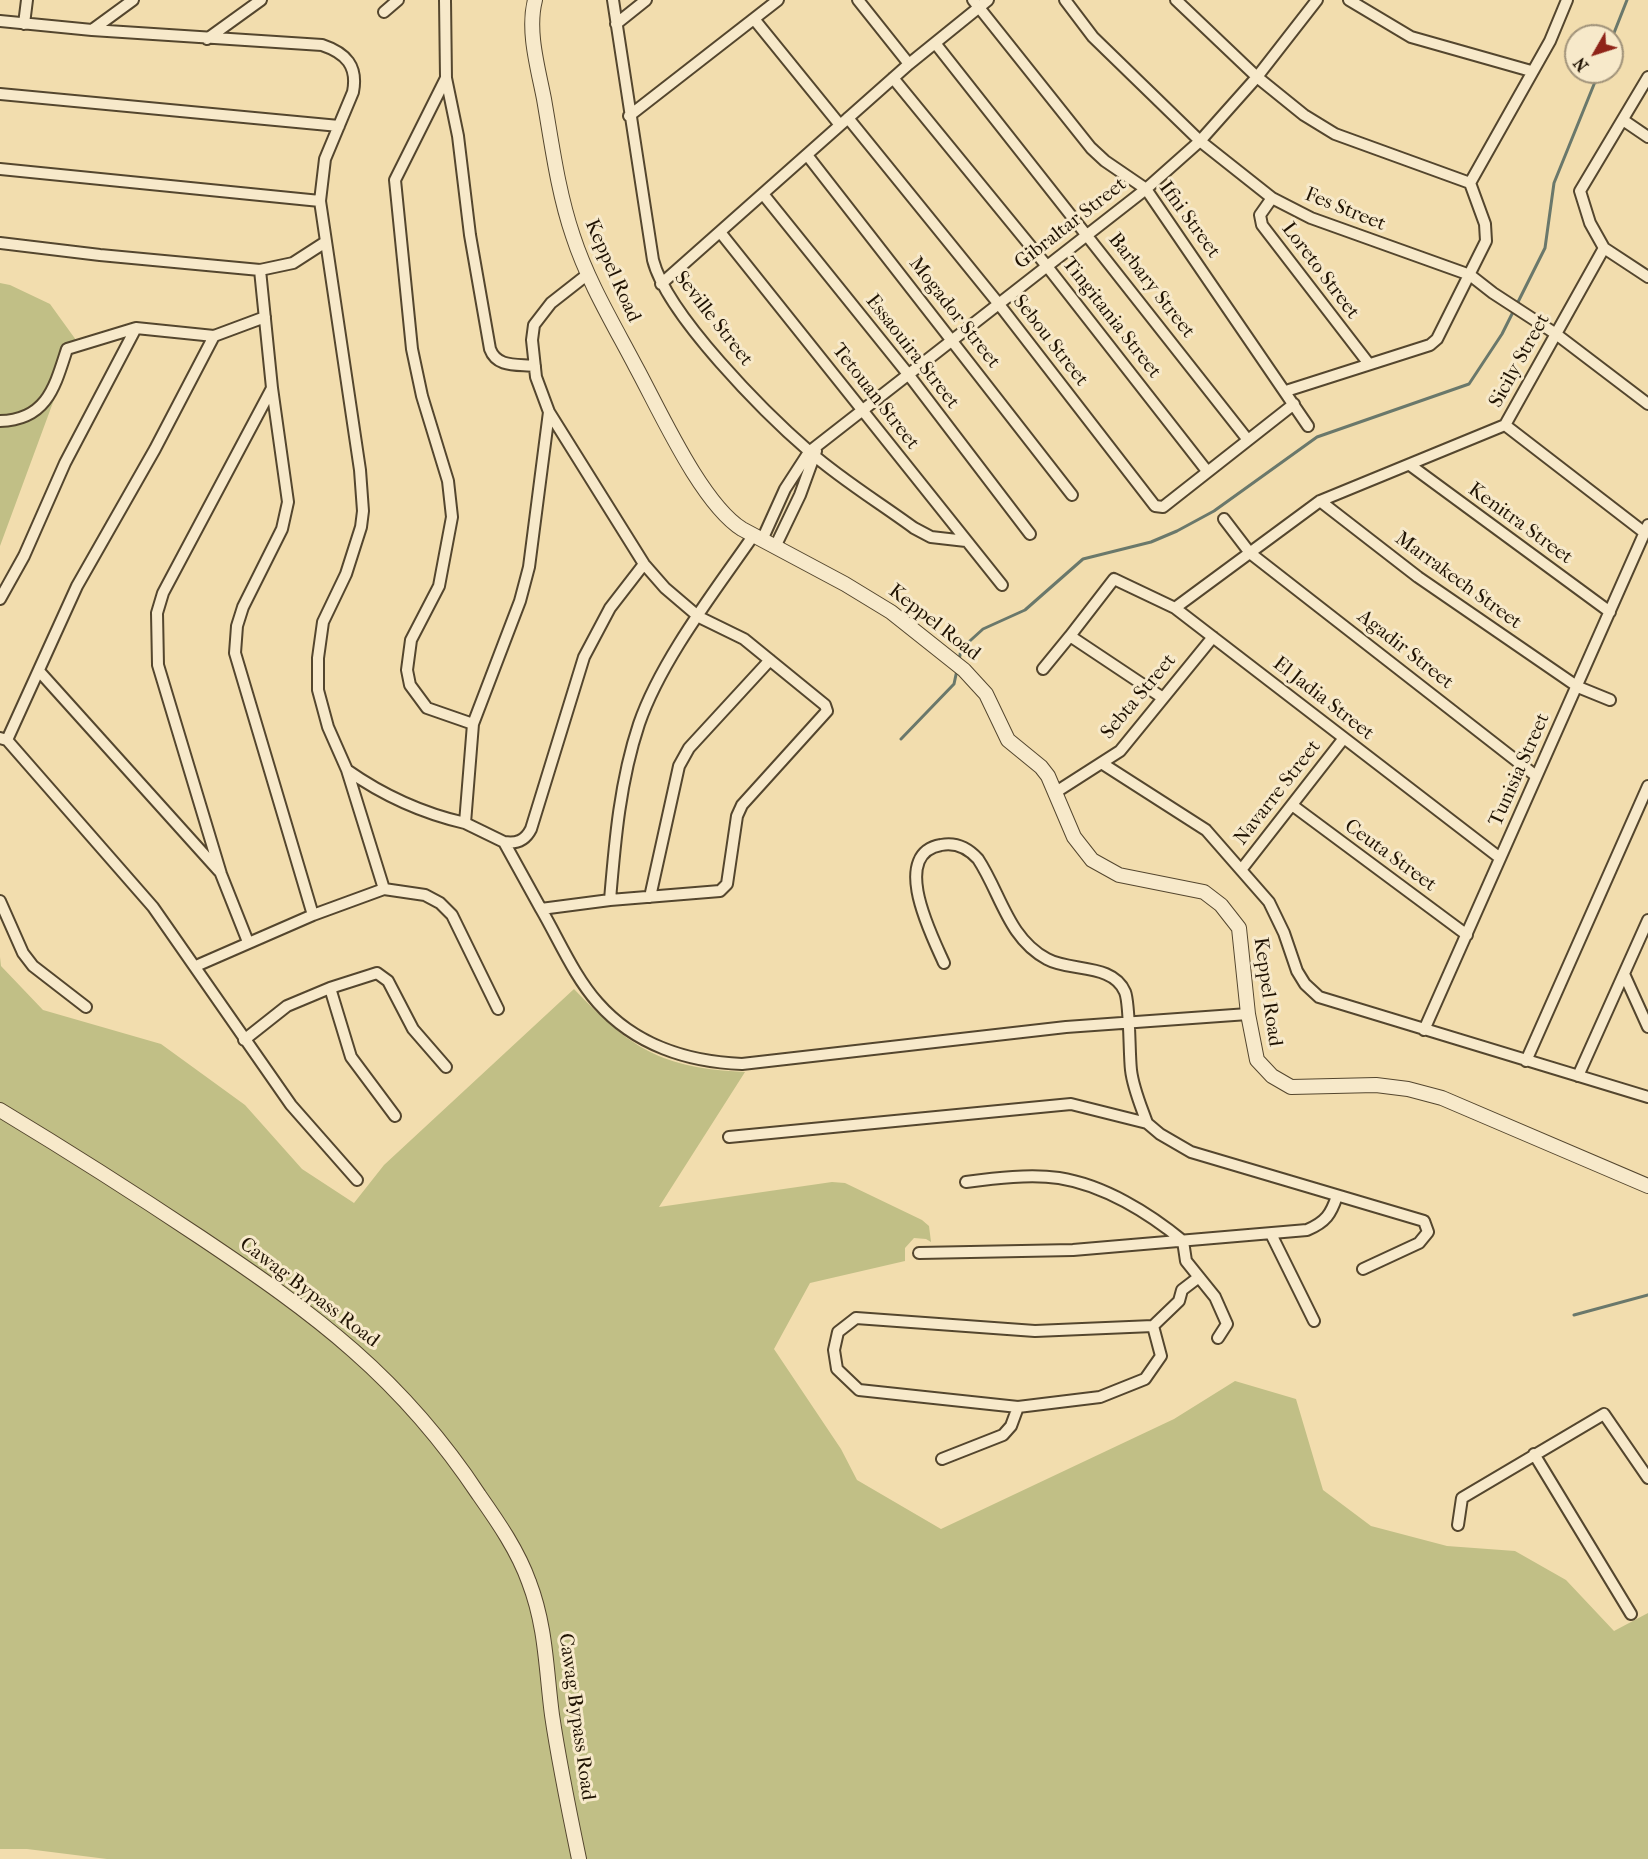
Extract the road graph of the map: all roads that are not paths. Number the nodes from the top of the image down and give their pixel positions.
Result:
1 (27, 0) edge
2 (133, 0) edge
3 (261, 0) edge
4 (398, 0) edge
5 (445, 0) edge
6 (535, 0) edge
7 (613, 0) edge
8 (646, 0) edge
9 (777, 0) edge
10 (858, 0) edge
11 (988, 0) edge
12 (1065, 0) edge
13 (1176, 0) edge
14 (1317, 0) edge
15 (1349, 0) edge
16 (1567, 0) edge
17 (976, 4) edge
18 (384, 12) dead end
19 (754, 19) junction
20 (0, 21) edge
21 (24, 24) junction
22 (616, 24) junction
23 (92, 30) junction
24 (207, 39) junction
25 (935, 43) junction
26 (909, 64) junction
27 (1532, 71) junction
28 (1257, 77) junction
29 (1648, 77) edge
30 (446, 78) junction
31 (893, 78) junction
32 (0, 94) edge
33 (629, 116) junction
34 (1623, 120) junction
35 (844, 122) junction
36 (339, 126) junction
37 (1648, 137) edge
38 (1200, 141) junction
39 (807, 155) junction
40 (0, 169) edge
41 (1470, 183) junction
42 (1146, 189) junction
43 (763, 194) junction
44 (1272, 198) junction
45 (320, 201) junction
46 (720, 232) junction
47 (1088, 233) junction
48 (0, 243) edge
49 (324, 243) junction
50 (1604, 248) junction
51 (1046, 265) junction
52 (260, 270) junction
53 (588, 274) junction
54 (1470, 275) junction
55 (1648, 277) edge
56 (661, 284) junction
57 (998, 303) junction
58 (265, 317) junction
59 (136, 328) junction
60 (1556, 334) junction
61 (214, 336) junction
62 (952, 338) junction
63 (1368, 364) junction
64 (535, 366) junction
65 (908, 374) junction
66 (272, 388) junction
67 (1286, 391) junction
68 (1294, 404) junction
69 (1648, 404) edge
70 (862, 410) junction
71 (549, 412) junction
72 (0, 421) edge
73 (1505, 425) junction
74 (1308, 426) dead end
75 (1248, 440) junction
76 (814, 451) junction
77 (1410, 465) junction
78 (1207, 471) junction
79 (1072, 495) dead end
80 (1320, 501) junction
81 (1224, 519) dead end
82 (1646, 529) edge
83 (1030, 534) dead end
84 (764, 541) junction
85 (966, 541) junction
86 (1250, 553) junction
87 (644, 564) junction
88 (1002, 585) dead end
89 (0, 599) edge
90 (1174, 608) junction
91 (1610, 612) junction
92 (699, 617) junction
93 (1070, 636) junction
94 (1214, 637) junction
95 (770, 660) junction
96 (1043, 669) dead end
97 (39, 671) junction
98 (1578, 687) junction
99 (1163, 698) junction
100 (1610, 700) dead end
101 (473, 724) junction
102 (1344, 738) junction
103 (3, 739) edge
104 (1103, 764) junction
105 (347, 770) junction
106 (1536, 776) junction
107 (1648, 786) edge
108 (1056, 792) junction
109 (1292, 805) junction
110 (465, 823) junction
111 (504, 842) junction
112 (1500, 858) junction
113 (1241, 870) junction
114 (221, 874) junction
115 (384, 889) junction
116 (650, 897) junction
117 (610, 900) junction
118 (0, 901) edge
119 (541, 909) junction
120 (313, 915) junction
121 (1648, 920) edge
122 (1467, 935) junction
123 (248, 942) junction
124 (944, 963) dead end
125 (196, 966) junction
126 (1624, 974) junction
127 (330, 988) junction
128 (86, 1007) dead end
129 (498, 1009) dead end
130 (1248, 1014) junction
131 (1128, 1024) junction
132 (1648, 1027) edge
133 (1424, 1030) junction
134 (244, 1040) junction
135 (1526, 1061) junction
136 (446, 1067) dead end
137 (1578, 1076) junction
138 (1648, 1097) edge
139 (0, 1110) edge
140 (395, 1116) dead end
141 (1147, 1123) junction
142 (729, 1137) dead end
143 (357, 1180) dead end
144 (966, 1182) dead end
145 (1648, 1186) edge
146 (1337, 1196) junction
147 (1271, 1234) junction
148 (1183, 1241) junction
149 (919, 1253) dead end
150 (1363, 1269) dead end
151 (1199, 1277) junction
152 (1314, 1321) dead end
153 (1153, 1326) junction
154 (1218, 1338) dead end
155 (1018, 1407) junction
156 (1534, 1455) junction
157 (942, 1459) dead end
158 (1648, 1478) edge
159 (1458, 1525) dead end
160 (1631, 1614) dead end
161 (579, 1859) edge

1 - 21 street
2 - 23 street
3 - 24 street
4 - 18 street
5 - 30 street
6 - 53 street, Keppel Road
7 - 22 street, Seville Street
8 - 22 street
9 - 19 street
10 - 26 street
11 - 17 street
12 - 38 street, Fes Street
13 - 28 street
14 - 28 street, Gibraltar Street
15 - 27 street
16 - 27 street
17 - 25 street
17 - 42 street, Ifni Street
19 - 33 street
19 - 35 street, Sebou Street
20 - 21 street
21 - 23 street
22 - 33 street, Seville Street
23 - 24 street
24 - 36 street
25 - 26 street
25 - 47 street, Barbary Street
26 - 31 street
27 - 41 street
28 - 38 street, Gibraltar Street
28 - 41 street
29 - 34 street
30 - 64 street
30 - 101 street
31 - 35 street
31 - 51 street, Tingitania Street
32 - 36 street
33 - 56 street, Seville Street
34 - 37 street
34 - 50 street
35 - 39 street
35 - 57 street, Sebou Street
36 - 45 street
38 - 42 street, Gibraltar Street
38 - 44 street, Fes Street
39 - 43 street
39 - 62 street, Mogador Street
40 - 45 street
41 - 54 street
42 - 47 street, Gibraltar Street
42 - 67 street, Ifni Street
43 - 46 street
43 - 65 street, Essaouira Street
44 - 54 street, Fes Street
44 - 63 street, Loreto Street
45 - 49 street
46 - 56 street
46 - 70 street, Tetouan Street
47 - 51 street, Gibraltar Street
47 - 75 street, Barbary Street
48 - 52 street
49 - 52 street
49 - 105 street
50 - 55 street
50 - 60 street, Sicily Street
51 - 57 street, Gibraltar Street
51 - 78 street, Tingitania Street
52 - 58 street
53 - 64 street
53 - 84 street, Keppel Road
54 - 60 street, Fes Street
54 - 63 street
56 - 76 street, Seville Street
57 - 62 street, Gibraltar Street
57 - 78 street, Sebou Street
58 - 61 street
58 - 66 street
59 - 61 street
59 - 72 street
59 - 89 street
60 - 69 street, Fes Street
60 - 73 street, Sicily Street
61 - 97 street
62 - 65 street, Gibraltar Street
62 - 79 street, Mogador Street
63 - 67 street
64 - 71 street
65 - 70 street, Gibraltar Street
65 - 83 street, Essaouira Street
66 - 114 street
66 - 120 street
67 - 68 street, Ifni Street
68 - 74 street, Ifni Street
68 - 75 street
70 - 76 street, Gibraltar Street
70 - 85 street, Tetouan Street
71 - 87 street
71 - 101 street
73 - 77 street, Sicily Street
73 - 82 street
75 - 78 street
76 - 84 street
76 - 84 street
76 - 85 street, Seville Street
77 - 80 street, Sicily Street
77 - 91 street, Kenitra Street
80 - 86 street, Sicily Street
80 - 98 street, Marrakech Street
81 - 86 street, Agadir Street
82 - 91 street, Tunisia Street
84 - 92 street
84 - 108 street, Keppel Road
85 - 88 street, Tetouan Street
86 - 90 street, Sicily Street
86 - 106 street, Agadir Street
87 - 92 street
87 - 111 street
90 - 93 street, El Jadia Street
90 - 94 street, El Jadia Street
91 - 98 street, Tunisia Street
92 - 95 street
92 - 117 street
93 - 96 street
93 - 99 street
94 - 99 street, Sebta Street
94 - 102 street, El Jadia Street
95 - 116 street
95 - 116 street
97 - 103 street
97 - 114 street
98 - 100 street, Marrakech Street
98 - 106 street, Tunisia Street
99 - 104 street, Sebta Street
101 - 110 street
102 - 109 street, Navarre Street
102 - 112 street, El Jadia Street
103 - 125 street
104 - 108 street, Sebta Street
104 - 113 street
105 - 110 street
105 - 115 street
106 - 112 street, Tunisia Street
107 - 135 street
108 - 130 street, Keppel Road
109 - 113 street, Navarre Street
109 - 122 street, Ceuta Street
110 - 111 street
111 - 119 street
112 - 122 street, Tunisia Street
113 - 133 street
114 - 123 street
115 - 120 street
115 - 129 street
116 - 117 street
117 - 119 street
118 - 128 street
119 - 131 street
120 - 123 street
121 - 126 street
122 - 133 street, Tunisia Street
123 - 125 street
124 - 131 street
125 - 134 street
126 - 132 street
126 - 137 street
127 - 134 street
127 - 136 street
127 - 140 street
130 - 131 street
130 - 145 street, Keppel Road
131 - 141 street
133 - 135 street
134 - 143 street
135 - 137 street
137 - 138 street
139 - 161 street, Cawag Bypass Road
141 - 142 street
141 - 146 street
144 - 148 street
146 - 147 street
146 - 150 street
147 - 148 street
147 - 152 street
148 - 149 street
148 - 151 street
151 - 153 street
151 - 154 street
153 - 155 street
153 - 155 street
155 - 157 street
156 - 158 street
156 - 159 street
156 - 160 street

